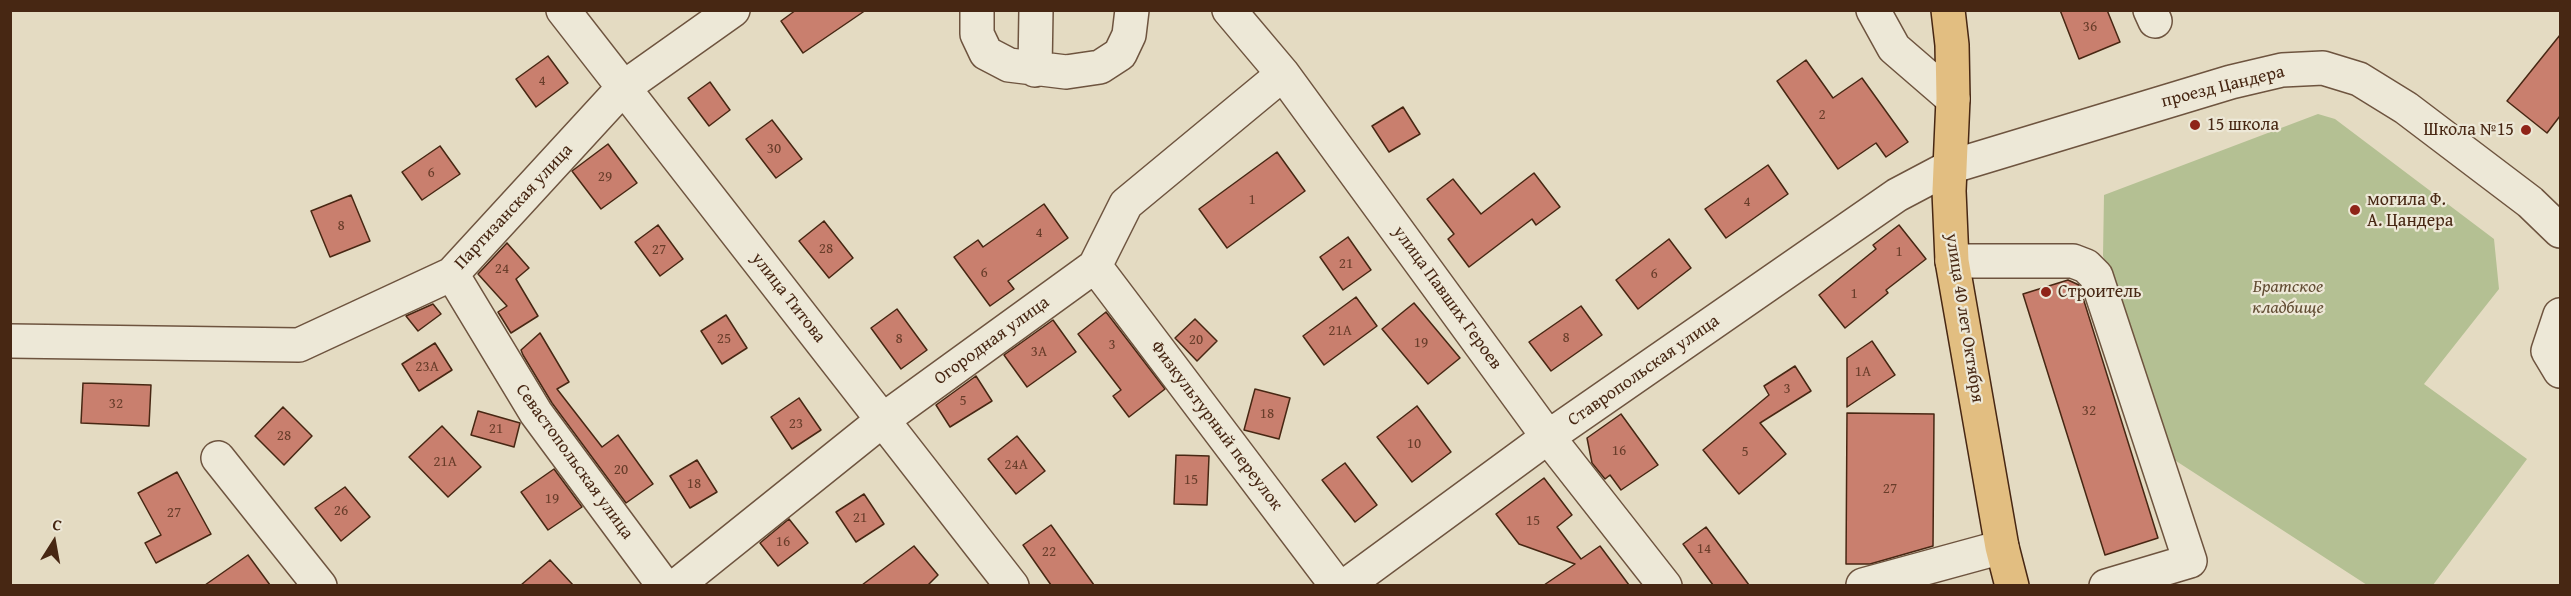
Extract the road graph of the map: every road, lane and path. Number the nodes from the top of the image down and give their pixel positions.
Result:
1 (563, 10) edge
2 (733, 10) edge
3 (977, 10) edge
4 (1036, 10) edge
5 (1132, 10) edge
6 (1229, 10) edge
7 (1873, 10) edge
8 (1948, 10) edge
9 (1035, 70) junction
10 (1283, 74) junction
11 (623, 88) junction
12 (1953, 99) junction
13 (1950, 167) junction
14 (2560, 231) edge
15 (1952, 261) junction
16 (1095, 266) junction
17 (452, 274) junction
18 (2560, 315) edge
19 (10, 341) edge
20 (2560, 371) edge
21 (884, 419) junction
22 (1548, 437) junction
23 (218, 458) dead end
24 (2002, 547) junction
25 (320, 585) edge
26 (664, 585) edge
27 (676, 585) edge
28 (1012, 585) edge
29 (1337, 585) edge
30 (1346, 585) edge
31 (1665, 585) edge
32 (1863, 585) edge
33 (2012, 585) edge
34 (2106, 585) edge

1 - 11 street, улица Титова
2 - 11 street, Партизанская улица
3 - 9 street
4 - 9 street
5 - 9 street
6 - 10 street, улица Павших Героев
7 - 12 street
8 - 12 main road, улица 40 лет Октября
10 - 16 street, Огородная улица
10 - 22 street, улица Павших Героев
11 - 17 street, Партизанская улица
11 - 21 street, улица Титова
12 - 13 main road, улица 40 лет Октября
13 - 14 street, проезд Цандера
13 - 15 main road, улица 40 лет Октября
13 - 22 street, Ставропольская улица
15 - 24 main road, улица 40 лет Октября
15 - 34 street
16 - 21 street, Огородная улица
16 - 29 street, Физкультурный переулок
17 - 19 street, Партизанская улица
17 - 26 street, Севастопольская улица
18 - 20 street
21 - 27 street, Огородная улица
21 - 28 street, улица Титова
22 - 30 street, Ставропольская улица
22 - 31 street, улица Павших Героев
23 - 25 street
24 - 32 street
24 - 33 main road, улица 40 лет Октября

